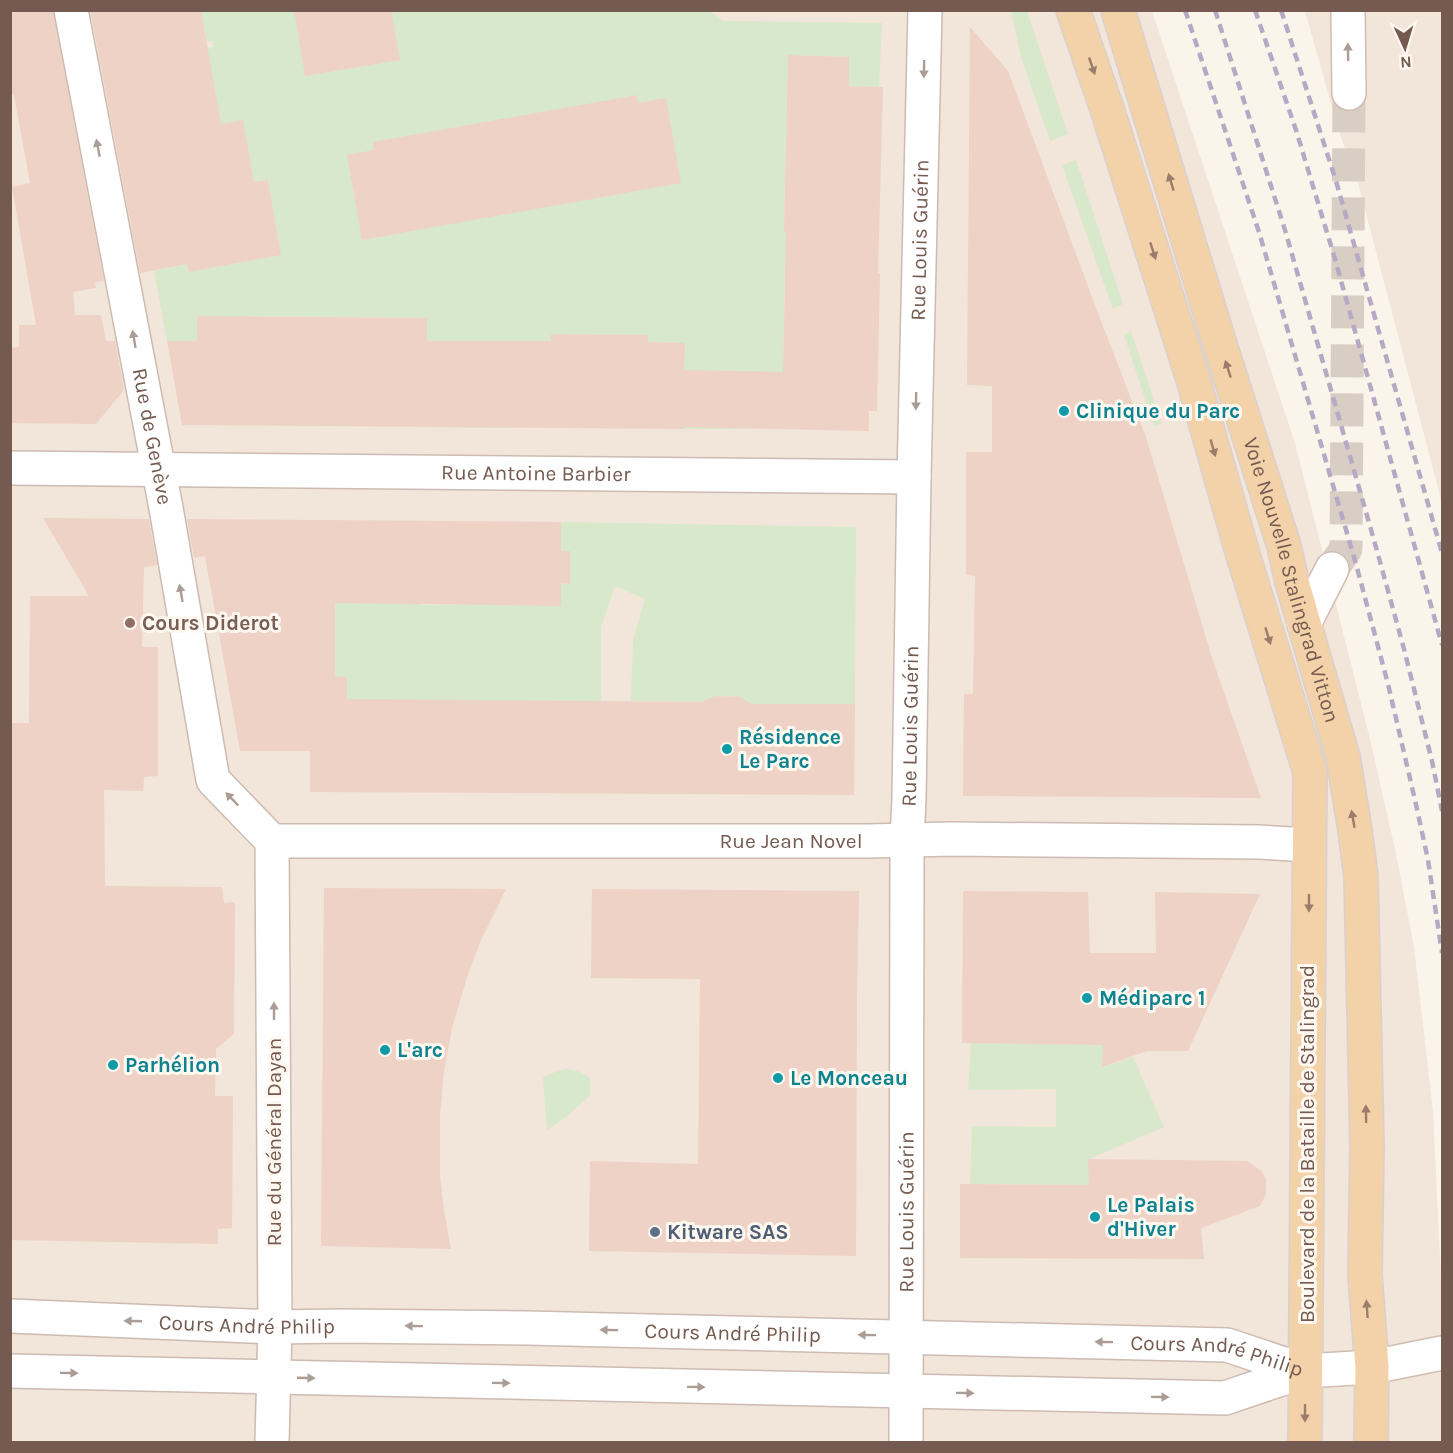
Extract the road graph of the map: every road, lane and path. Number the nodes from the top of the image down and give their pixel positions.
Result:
1 (71, 10) edge
2 (925, 10) edge
3 (1073, 10) edge
4 (1118, 10) edge
5 (1348, 10) edge
6 (1349, 93) tunnel mouth
7 (10, 468) edge
8 (158, 470) junction
9 (915, 477) junction
10 (1332, 569) tunnel mouth
11 (1304, 624) junction
12 (907, 840) junction
13 (272, 841) junction
14 (1309, 845) junction
15 (10, 1316) edge
16 (276, 1327) junction
17 (906, 1336) junction
18 (1443, 1353) edge
19 (1372, 1367) junction
20 (10, 1371) edge
21 (1305, 1371) junction
22 (273, 1377) junction
23 (907, 1391) junction
24 (272, 1443) edge
25 (906, 1443) edge
26 (1305, 1443) edge
27 (1371, 1443) edge

8 -> 1 street, Rue de Genève
2 -> 9 street, Rue Louis Guérin
3 -> 14 main road, Voie Nouvelle Stalingrad Vitton
11 -> 4 main road, Voie Nouvelle Stalingrad Vitton
6 -> 5 street
7 - 8 street, Rue Antoine Barbier
8 - 9 street, Rue Antoine Barbier
13 -> 8 street, Rue de Genève
9 - 12 street, Rue Louis Guérin
10 - 11 street
19 -> 11 main road, Voie Nouvelle Stalingrad Vitton
12 - 13 street, Rue Jean Novel
12 - 14 street, Rue Jean Novel
12 - 17 street, Rue Louis Guérin
16 -> 13 street, Rue du Général Dayan
14 -> 21 main road, Boulevard de la Bataille de Stalingrad
16 -> 15 street, Cours André Philip
17 -> 16 street, Cours André Philip
16 - 22 street, Rue du Général Dayan
21 -> 17 street, Cours André Philip
17 - 23 street, Rue Louis Guérin
18 - 19 street
19 - 21 street
19 - 27 main road
20 -> 22 street, Cours André Philip
23 -> 21 street, Cours André Philip
21 -> 26 main road, Boulevard de la Bataille de Stalingrad
22 -> 23 street, Cours André Philip
22 - 24 street, Rue du Général Dayan
23 - 25 street, Rue Louis Guérin

